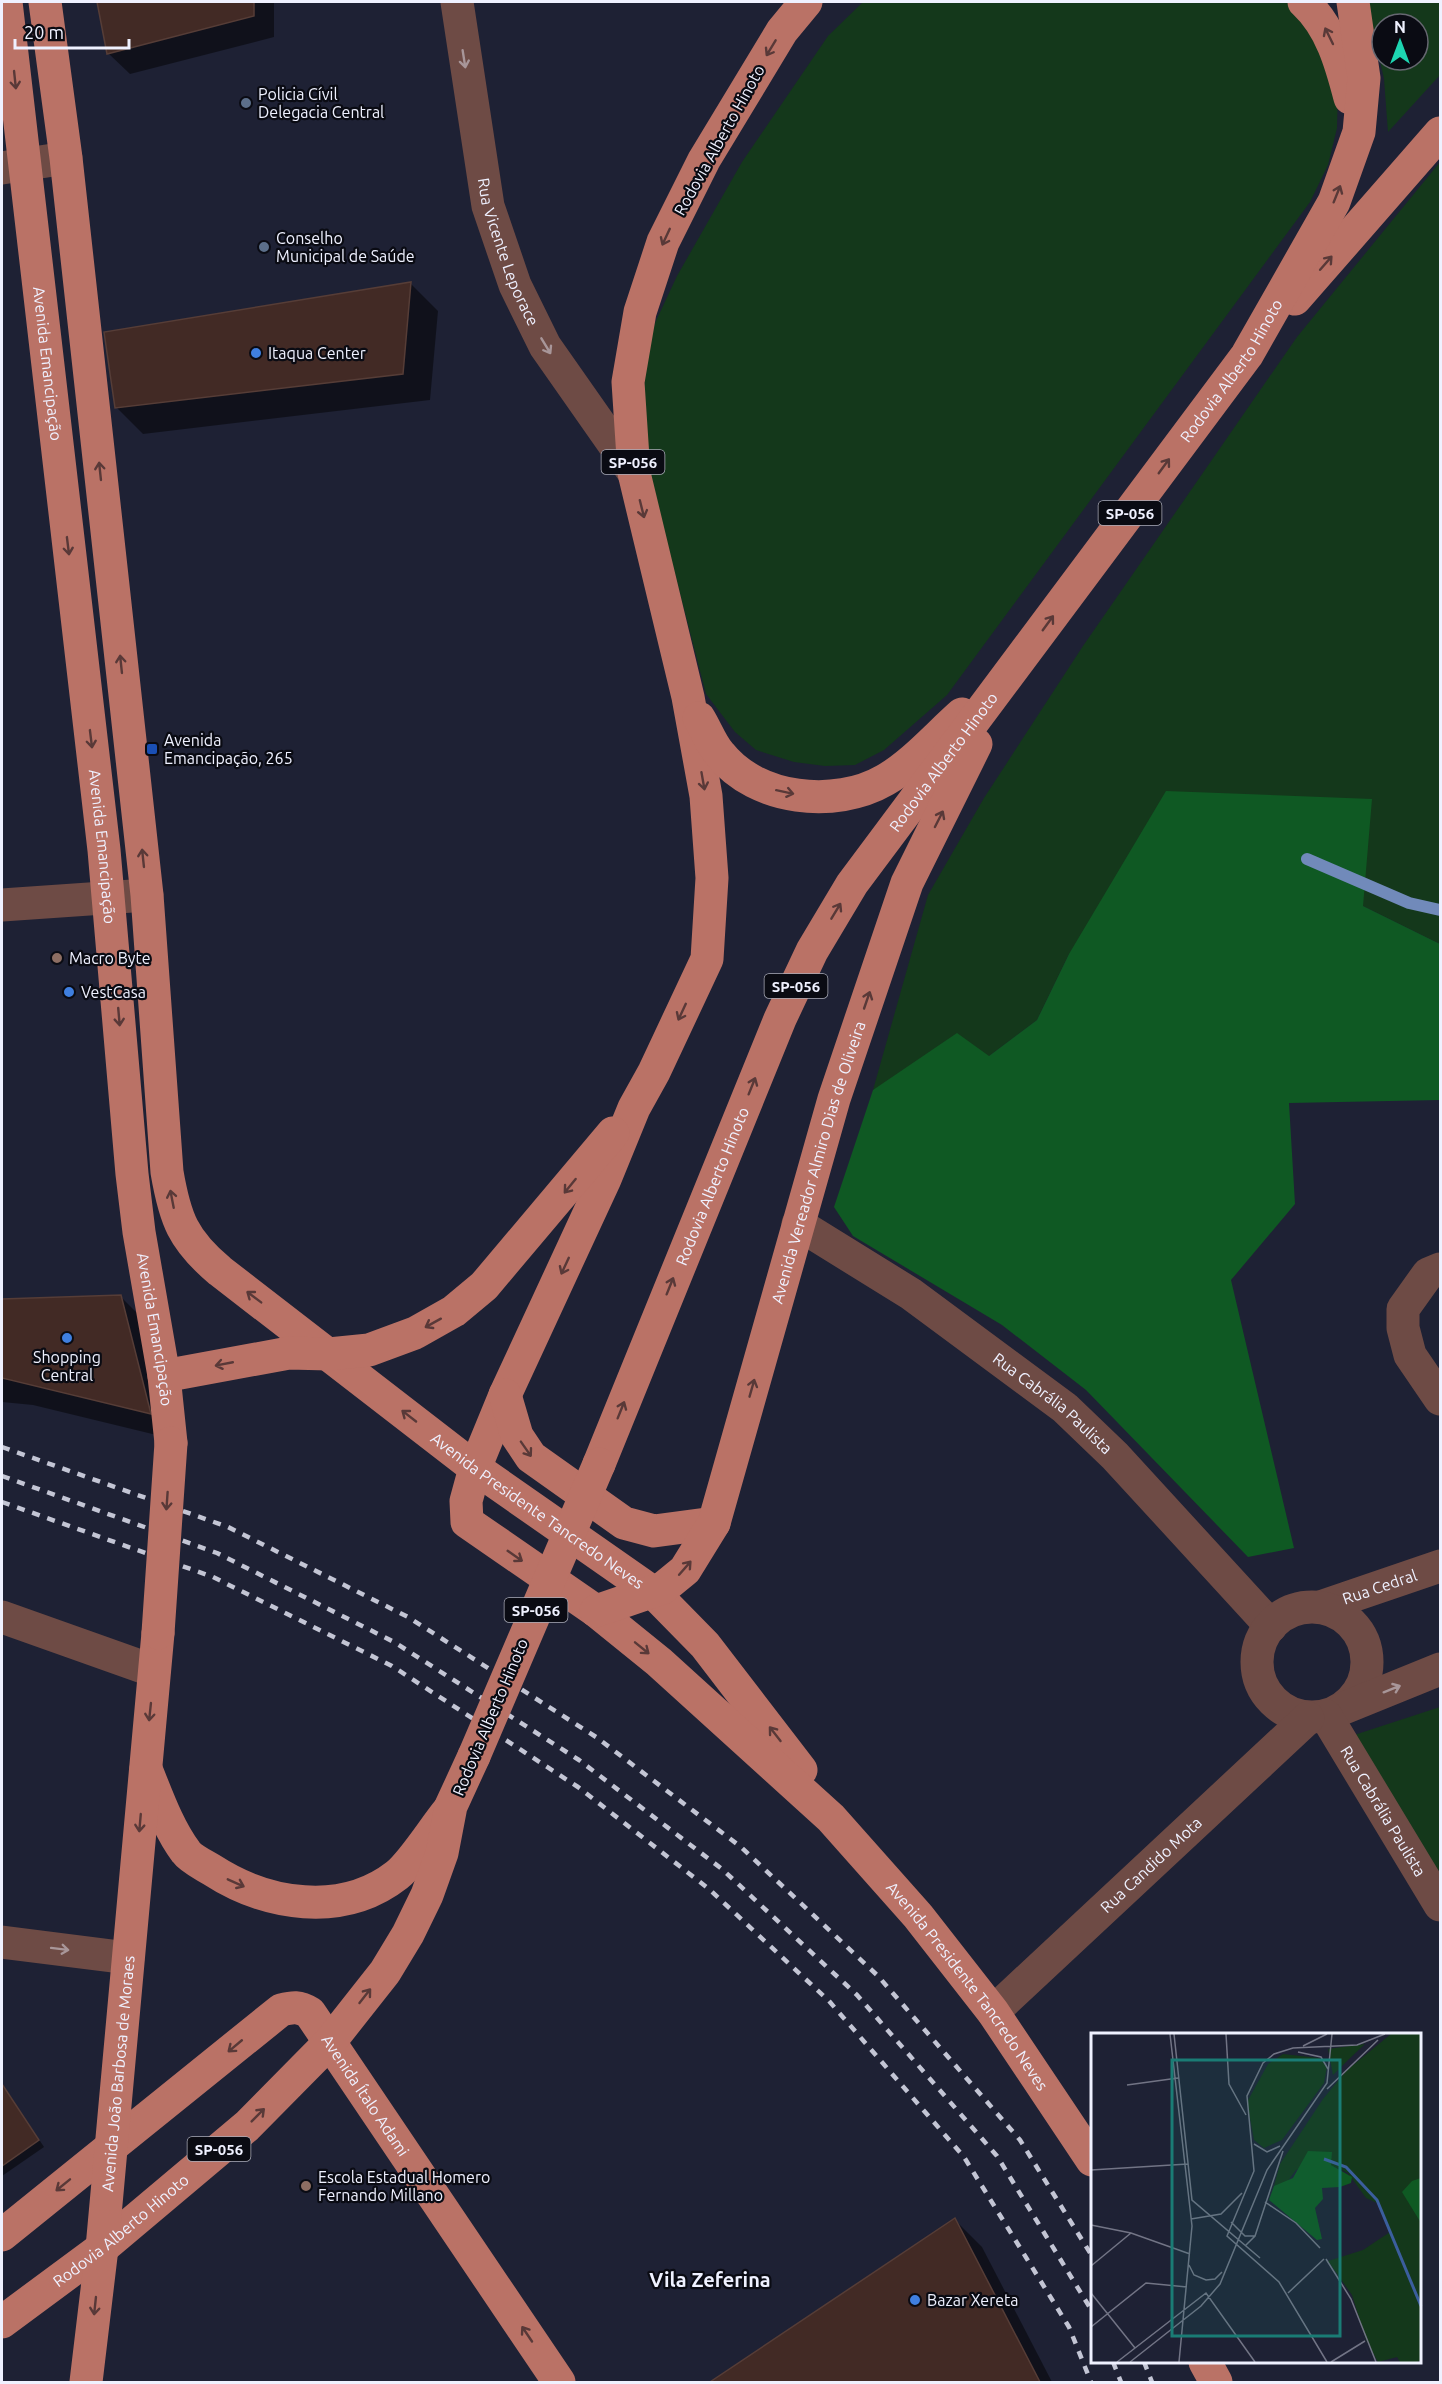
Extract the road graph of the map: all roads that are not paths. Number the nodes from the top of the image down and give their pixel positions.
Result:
1 (6, 2) edge
2 (45, 2) edge
3 (457, 2) edge
4 (806, 2) edge
5 (1304, 2) edge
6 (1353, 2) edge
7 (1359, 132) junction
8 (1440, 133) edge
9 (66, 158) junction
10 (13, 166) edge
11 (1246, 355) junction
12 (634, 473) junction
13 (1014, 670) junction
14 (688, 697) junction
15 (147, 895) junction
16 (109, 898) junction
17 (2, 905) edge
18 (634, 1108) junction
19 (798, 1224) junction
20 (1440, 1269) edge
21 (329, 1354) junction
22 (164, 1376) junction
23 (505, 1395) junction
24 (1440, 1398) edge
25 (475, 1468) junction
26 (714, 1523) junction
27 (1440, 1566) edge
28 (654, 1593) junction
29 (1320, 1607) junction
30 (596, 1611) junction
31 (2, 1617) edge
32 (1271, 1626) junction
33 (1440, 1669) edge
34 (154, 1671) junction
35 (1326, 1714) junction
36 (145, 1764) junction
37 (451, 1806) junction
38 (831, 1818) junction
39 (1440, 1905) edge
40 (2, 1942) edge
41 (128, 1958) junction
42 (993, 2012) junction
43 (329, 2043) junction
44 (109, 2149) junction
45 (1091, 2159) edge
46 (2, 2235) edge
47 (102, 2248) junction
48 (2, 2322) edge
49 (1206, 2363) edge
50 (86, 2382) edge
51 (559, 2382) edge
52 (1216, 2382) edge

1 -> 10 main road, Avenida Emancipação
2 - 9 main road
3 -> 12 street, Rua Vicente Leporace
4 -> 12 main road, Rodovia Alberto Hinoto / SP-056
7 -> 5 main road
6 - 7 main road, Rodovia Alberto Hinoto / SP-056
11 -> 7 main road, Rodovia Alberto Hinoto / SP-056
11 -> 8 main road
9 - 10 street
15 -> 9 main road
10 -> 16 main road, Avenida Emancipação
13 -> 11 main road, Rodovia Alberto Hinoto / SP-056
12 -> 14 main road, Rodovia Alberto Hinoto / SP-056
14 -> 13 main road
19 -> 13 main road, Avenida Vereador Almiro Dias de Oliveira
37 -> 13 main road, Rodovia Alberto Hinoto / SP-056, bridge
14 -> 18 main road, Rodovia Alberto Hinoto / SP-056
15 - 16 street
21 -> 15 main road, Avenida Presidente Tancredo Neves
16 - 17 street
16 -> 22 main road, Avenida Emancipação
18 -> 21 main road
18 -> 23 main road
26 -> 19 main road, Avenida Vereador Almiro Dias de Oliveira
19 - 32 street, Rua Cabrália Paulista
20 - 24 street
21 -> 22 main road
25 -> 21 main road, Avenida Presidente Tancredo Neves
22 -> 34 main road, Avenida Emancipação, bridge
23 - 25 main road
23 -> 26 main road
25 - 28 main road, Avenida Presidente Tancredo Neves
25 -> 30 main road, Avenida Presidente Tancredo Neves
28 -> 26 main road, Avenida Vereador Almiro Dias de Oliveira
27 - 29 street, Rua Cedral
28 - 30 main road, Avenida Vereador Almiro Dias de Oliveira
38 -> 28 main road, Avenida Presidente Tancredo Neves
29 - 32 street
29 - 35 street
30 -> 38 main road, Avenida Presidente Tancredo Neves
31 - 34 street
32 - 35 street
35 -> 33 street
34 -> 36 main road, Avenida Emancipação
35 - 39 street, Rua Cabrália Paulista
35 - 42 street, Rua Candido Mota
36 -> 37 main road
36 -> 41 main road, Avenida João Barbosa de Moraes
43 -> 37 main road, Rodovia Alberto Hinoto / SP-056
38 - 42 main road, Avenida Presidente Tancredo Neves
40 -> 41 street
41 - 44 main road, Avenida João Barbosa de Moraes
42 - 45 main road, Avenida Presidente Tancredo Neves
43 -> 44 main road, Avenida Ítalo Adami
47 -> 43 main road, Rodovia Alberto Hinoto / SP-056
51 -> 43 main road, Avenida Ítalo Adami
44 -> 46 main road
44 - 47 main road, Avenida João Barbosa de Moraes
47 - 48 main road, Rodovia Alberto Hinoto / SP-056
47 -> 50 main road, Avenida João Barbosa de Moraes
49 - 52 main road

